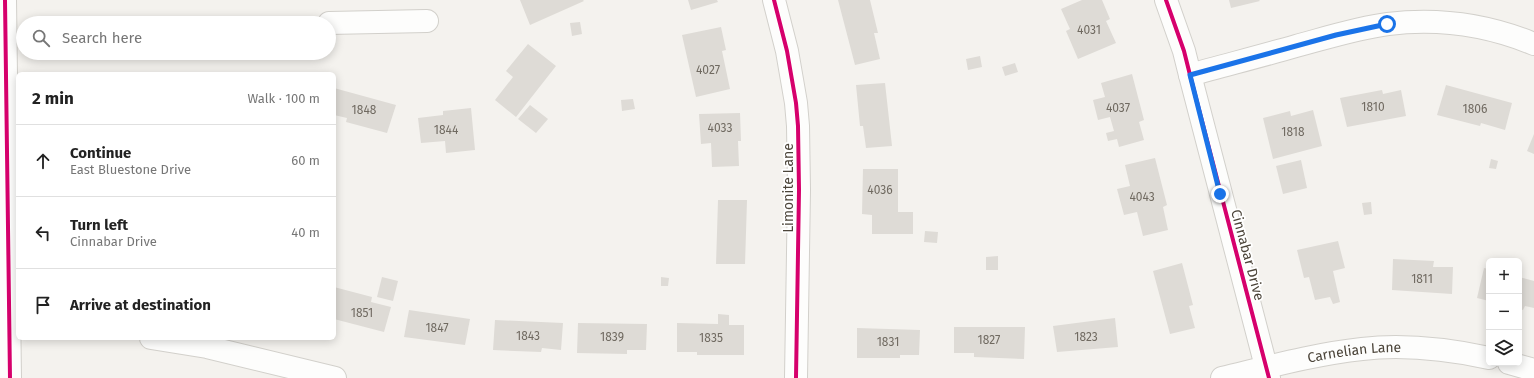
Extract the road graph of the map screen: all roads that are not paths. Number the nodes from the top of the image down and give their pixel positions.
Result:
1 (5, 0) edge
2 (774, 0) edge
3 (1166, 0) edge
4 (427, 21) dead end
5 (336, 23) edge
6 (14, 29) edge
7 (1534, 44) edge
8 (1190, 75) junction
9 (9, 333) edge
10 (163, 340) edge
11 (1486, 357) edge
12 (1520, 366) edge
13 (1534, 370) edge
14 (1267, 373) edge
15 (10, 378) edge
16 (335, 378) edge
17 (796, 378) edge
18 (1222, 378) edge

1 - 6 street
2 - 17 street, Limonite Lane
3 - 8 street, Cinnabar Drive
4 - 5 street
6 - 9 street
7 - 8 street
8 - 14 street, Cinnabar Drive
9 - 15 street
10 - 16 street
11 - 14 street, Carnelian Lane
12 - 13 street
14 - 18 street, Carnelian Lane

